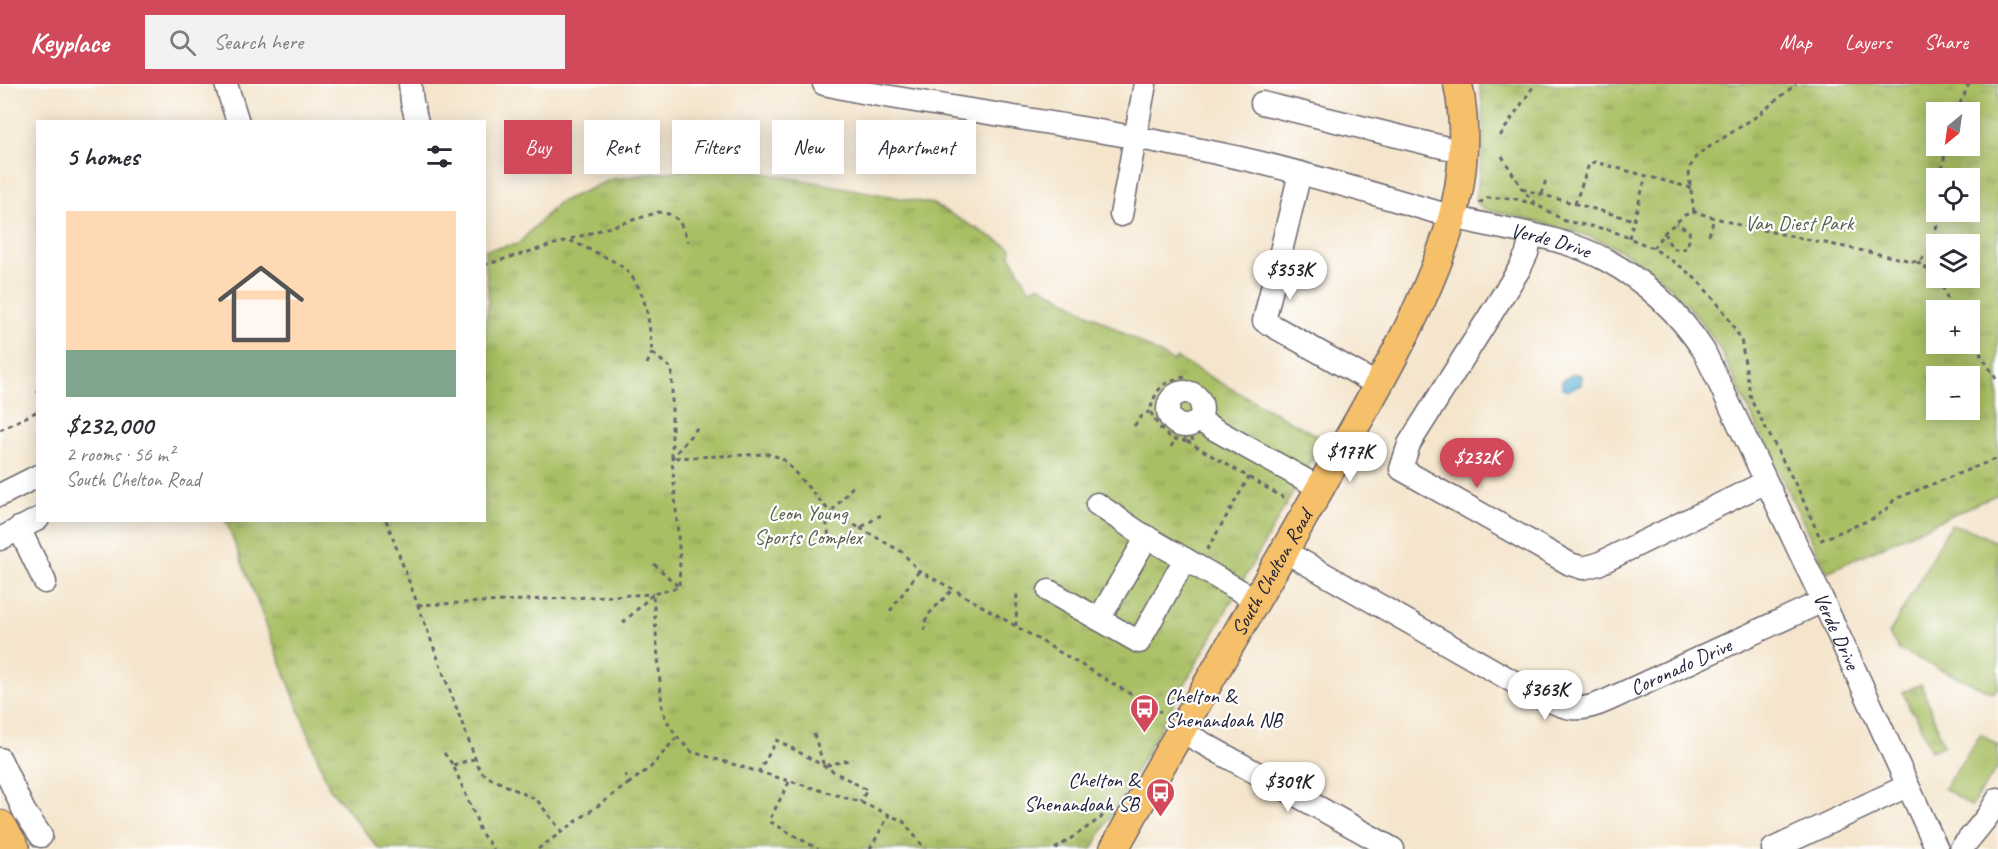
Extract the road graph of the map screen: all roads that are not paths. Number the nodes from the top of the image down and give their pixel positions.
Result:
1 (226, 84) edge
2 (411, 84) edge
3 (824, 84) edge
4 (1144, 84) edge
5 (1458, 84) edge
6 (1262, 104) dead end
7 (237, 120) edge
8 (416, 120) edge
9 (1136, 139) junction
10 (1463, 152) junction
11 (1300, 173) junction
12 (1121, 215) dead end
13 (1453, 217) junction
14 (1531, 236) junction
15 (1378, 385) junction
16 (1204, 423) road end
17 (36, 477) edge
18 (1766, 482) junction
19 (1320, 488) junction
20 (0, 495) edge
21 (1097, 504) dead end
22 (19, 529) edge
23 (1147, 537) junction
24 (1284, 551) junction
25 (1194, 558) junction
26 (45, 582) dead end
27 (1049, 591) dead end
28 (1256, 600) junction
29 (1823, 601) junction
30 (1099, 619) junction
31 (1171, 721) junction
32 (0, 759) edge
33 (1907, 786) junction
34 (1998, 799) edge
35 (24, 842) edge
36 (1114, 849) edge
37 (1394, 849) edge
38 (1773, 849) edge
39 (1937, 849) edge
40 (1961, 849) edge

1 - 7 street
2 - 8 street
3 - 9 street, Verde Drive
4 - 9 street
5 - 10 main road, South Chelton Road
6 - 10 street
9 - 11 street, Verde Drive
9 - 12 street
10 - 13 main road, South Chelton Road
11 - 13 street, Verde Drive
11 - 15 street
13 - 14 street, Verde Drive
13 - 15 main road, South Chelton Road
14 - 18 street, Verde Drive
14 - 18 street
15 - 19 main road, South Chelton Road
16 - 19 street
17 - 20 street
18 - 29 street, Verde Drive
19 - 24 main road, South Chelton Road
21 - 23 street
22 - 26 street
23 - 25 street
23 - 30 street
24 - 28 main road, South Chelton Road
24 - 29 street, Coronado Drive
25 - 28 street
25 - 30 street
27 - 30 street
28 - 31 main road, South Chelton Road
29 - 33 street, Verde Drive
31 - 36 main road, South Chelton Road
31 - 37 street
32 - 35 street
33 - 38 street
33 - 39 street, Verde Drive
34 - 40 street

